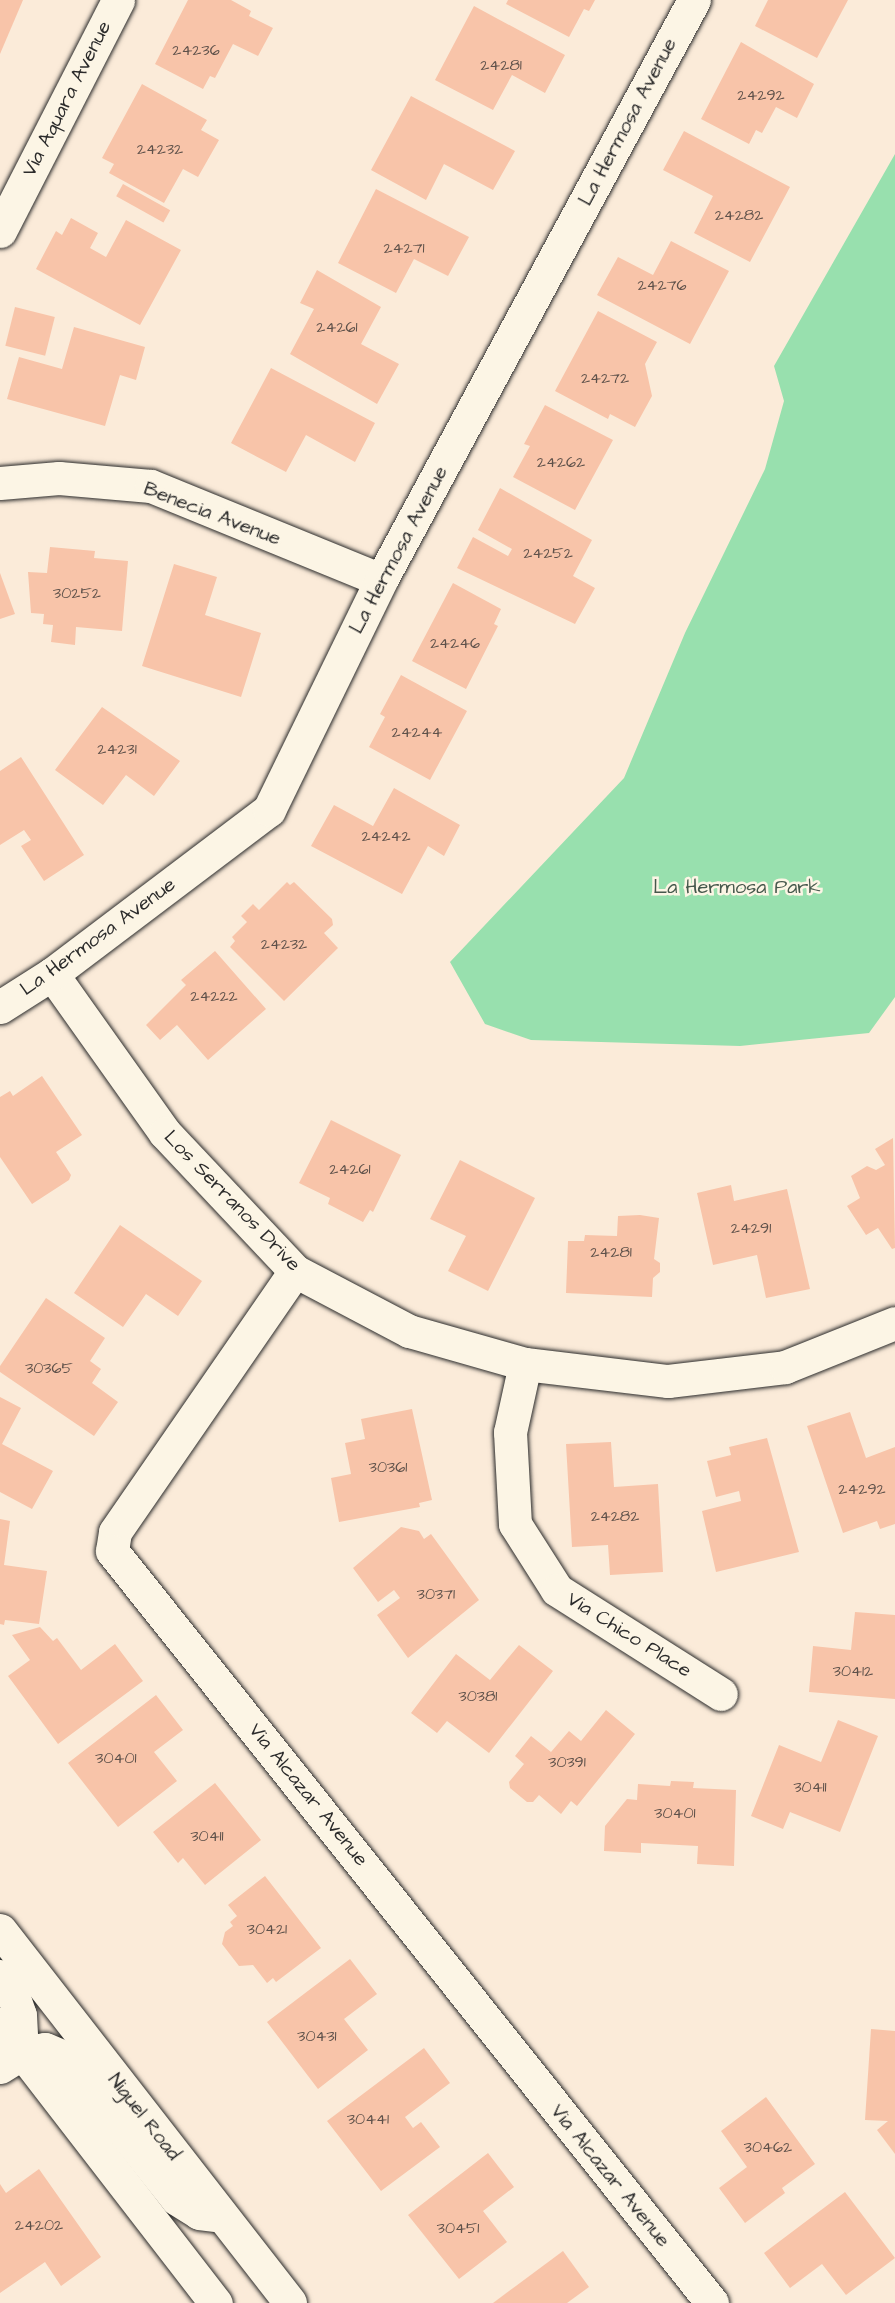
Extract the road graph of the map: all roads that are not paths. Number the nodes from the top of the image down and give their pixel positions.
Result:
1 (118, 0) edge
2 (694, 0) edge
3 (0, 231) edge
4 (0, 483) edge
5 (381, 580) junction
6 (52, 974) junction
7 (0, 1007) edge
8 (295, 1271) junction
9 (895, 1323) edge
10 (525, 1364) junction
11 (721, 1694) dead end
12 (0, 1930) edge
13 (0, 1976) edge
14 (0, 2024) edge
15 (11, 2060) edge
16 (222, 2216) junction
17 (216, 2303) edge
18 (290, 2303) edge
19 (712, 2303) edge

1 - 3 street, Via Aquara Avenue
2 - 5 street, La Hermosa Avenue
4 - 5 street, Benecia Avenue
5 - 6 street, La Hermosa Avenue
6 - 7 street, La Hermosa Avenue
6 - 8 street, Los Serranos Drive
8 - 10 street, Los Serranos Drive
8 - 19 street, Via Alcazar Avenue
9 - 10 street, Los Serranos Drive
10 - 11 street, Via Chico Place
12 - 16 street, Niguel Road
13 - 15 street
14 - 15 street
15 - 16 street
15 - 17 street
16 - 18 street, Niguel Road

